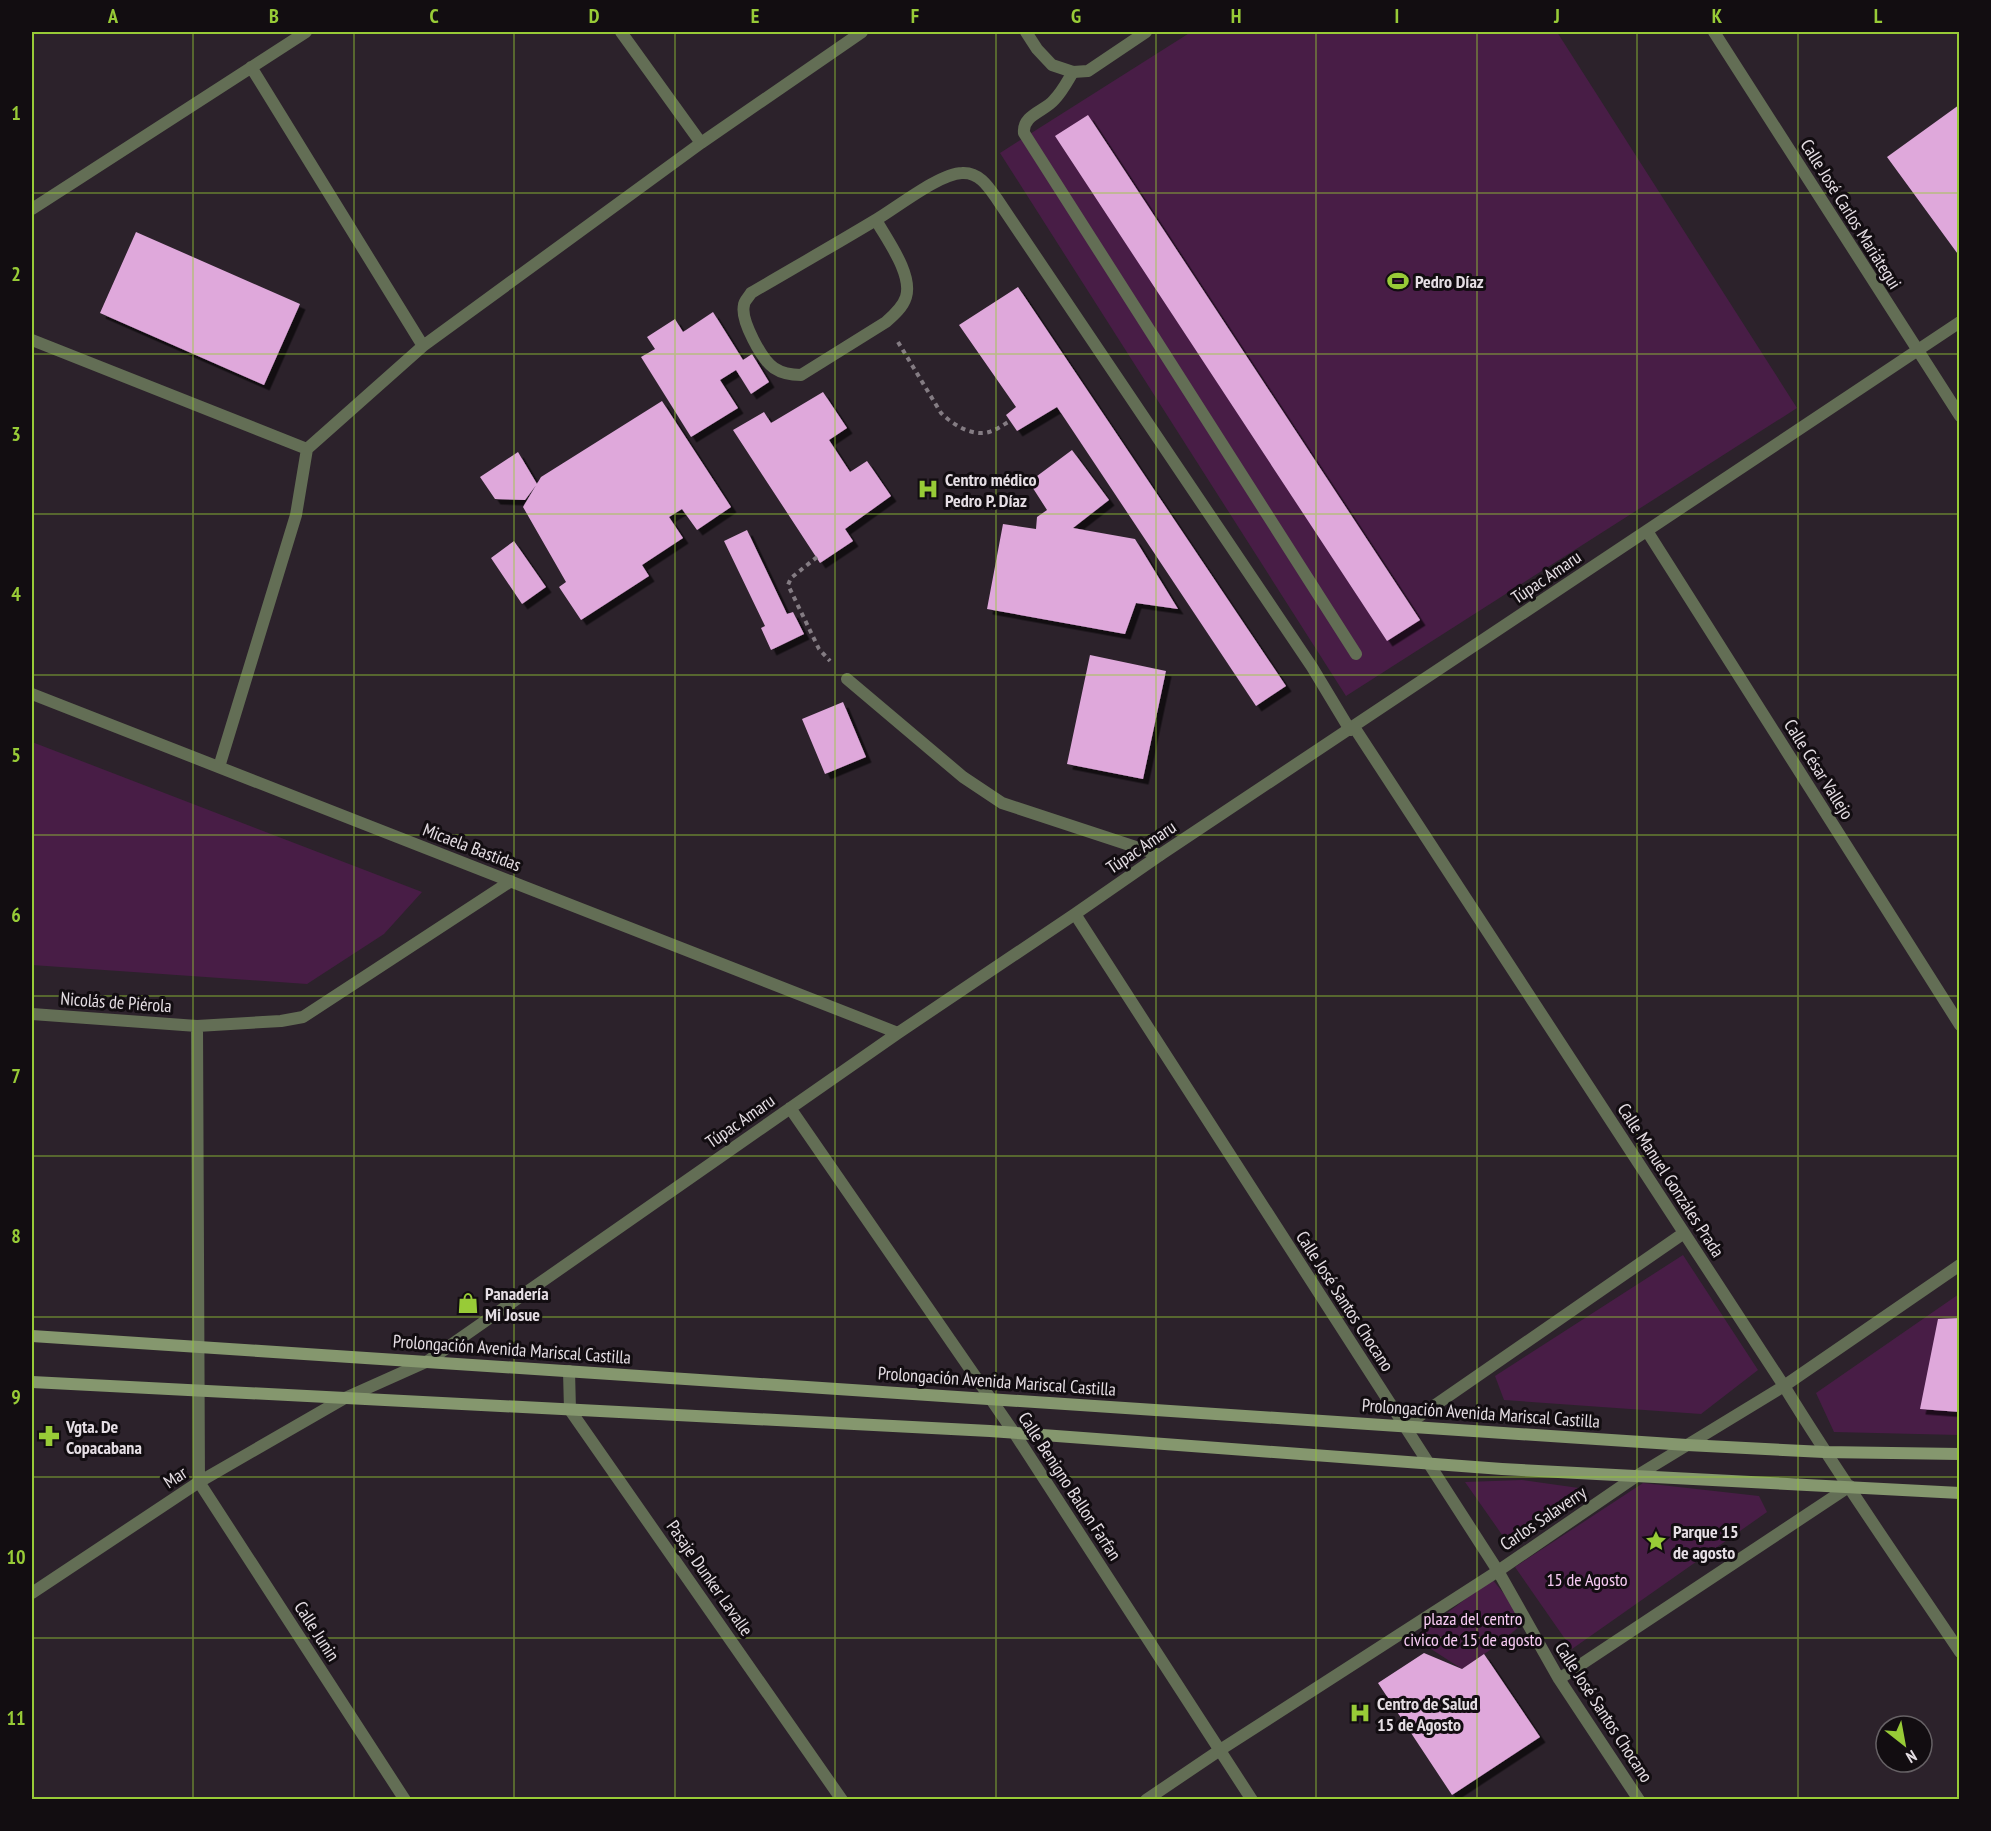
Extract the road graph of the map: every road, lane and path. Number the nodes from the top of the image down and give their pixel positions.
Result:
1 (306, 32) edge
2 (621, 32) edge
3 (862, 32) edge
4 (1026, 32) edge
5 (1146, 32) edge
6 (1714, 32) edge
7 (251, 67) junction
8 (1073, 72) junction
9 (701, 143) junction
10 (32, 209) edge
11 (876, 220) junction
12 (886, 322) junction
13 (1959, 322) edge
14 (32, 340) edge
15 (423, 346) junction
16 (1917, 351) junction
17 (1959, 416) edge
18 (1010, 421) dead end
19 (307, 449) junction
20 (1647, 531) junction
21 (817, 557) dead end
22 (1356, 654) dead end
23 (847, 679) joint
24 (32, 694) edge
25 (1352, 729) junction
26 (219, 767) junction
27 (1160, 855) junction
28 (511, 882) junction
29 (1075, 914) junction
30 (32, 1014) edge
31 (1959, 1025) edge
32 (197, 1026) junction
33 (898, 1033) junction
34 (790, 1108) junction
35 (1684, 1233) junction
36 (1959, 1265) edge
37 (32, 1336) edge
38 (197, 1346) junction
39 (428, 1361) junction
40 (569, 1371) junction
41 (32, 1382) edge
42 (1784, 1386) junction
43 (198, 1391) junction
44 (344, 1399) junction
45 (991, 1399) junction
46 (570, 1410) junction
47 (1405, 1426) junction
48 (1015, 1434) junction
49 (1687, 1445) junction
50 (1824, 1452) junction
51 (1959, 1454) edge
52 (1428, 1462) junction
53 (1638, 1475) junction
54 (199, 1482) junction
55 (1850, 1486) junction
56 (1959, 1493) edge
57 (1498, 1570) junction
58 (32, 1593) edge
59 (1959, 1652) edge
60 (1559, 1679) junction
61 (1220, 1750) junction
62 (405, 1800) edge
63 (842, 1800) edge
64 (1146, 1800) edge
65 (1252, 1800) edge
66 (1639, 1800) edge

1 - 7 street
2 - 9 street
3 - 9 street
4 - 8 street
5 - 8 street
6 - 16 street, Calle José Carlos Mariátegui
7 - 10 street
7 - 15 street
8 - 22 street
9 - 15 street
11 - 12 street
11 - 12 street, Calle Manuel Gonzáles Prada
11 - 25 street, Calle Manuel Gonzáles Prada
12 - 18 path
13 - 16 street, Túpac Amaru
14 - 19 street
15 - 19 street
16 - 17 street, Calle José Carlos Mariátegui
16 - 20 street, Túpac Amaru
19 - 26 street
20 - 25 street, Túpac Amaru
20 - 31 street, Calle César Vallejo
21 - 23 path
23 - 27 street
24 - 26 street, Micaela Bastidas
25 - 27 street, Túpac Amaru
25 - 35 street, Calle Manuel Gonzáles Prada
26 - 28 street, Micaela Bastidas
27 - 29 street, Túpac Amaru
28 - 32 street, Nicolás de Piérola
28 - 33 street, Micaela Bastidas
29 - 33 street, Túpac Amaru
29 - 47 street, Calle José Santos Chocano
30 - 32 street, Nicolás de Piérola
32 - 38 street
33 - 34 street, Túpac Amaru
34 - 39 street, Túpac Amaru
34 - 45 street, Calle Benigno Ballon Farfan
35 - 42 street, Calle Manuel Gonzáles Prada
35 - 47 street
36 - 42 street, Carlos Salaverry
37 - 38 main road, Prolongación Avenida Mariscal Castilla
38 - 39 main road, Prolongación Avenida Mariscal Castilla
38 - 43 street
39 - 40 main road, Prolongación Avenida Mariscal Castilla
39 - 44 street, Túpac Amaru
40 - 45 main road, Prolongación Avenida Mariscal Castilla
40 - 46 street
41 - 43 main road
42 - 49 street, Carlos Salaverry
42 - 50 street, Calle Manuel Gonzáles Prada
43 - 44 main road
43 - 54 street
44 - 46 main road
44 - 54 street, Mar
45 - 47 main road, Prolongación Avenida Mariscal Castilla
45 - 48 street, Calle Benigno Ballon Farfan
46 - 48 main road
46 - 63 street, Pasaje Dunker Lavalle
47 - 49 main road, Prolongación Avenida Mariscal Castilla
47 - 52 street, Calle José Santos Chocano
48 - 52 main road
48 - 61 street, Calle Benigno Ballon Farfan
49 - 50 main road, Prolongación Avenida Mariscal Castilla
49 - 53 street, Carlos Salaverry
50 - 51 main road, Prolongación Avenida Mariscal Castilla
50 - 55 street, Calle Manuel Gonzáles Prada
52 - 53 main road
52 - 57 street, Calle José Santos Chocano
53 - 55 main road
53 - 57 street, Carlos Salaverry
54 - 58 street, Mar
54 - 62 street, Calle Junin
55 - 56 main road
55 - 59 street, Calle Manuel Gonzáles Prada
55 - 60 street
57 - 60 street, Calle José Santos Chocano
57 - 61 street, Carlos Salaverry
60 - 66 street, Calle José Santos Chocano
61 - 64 street, Carlos Salaverry
61 - 65 street, Calle Benigno Ballon Farfan

